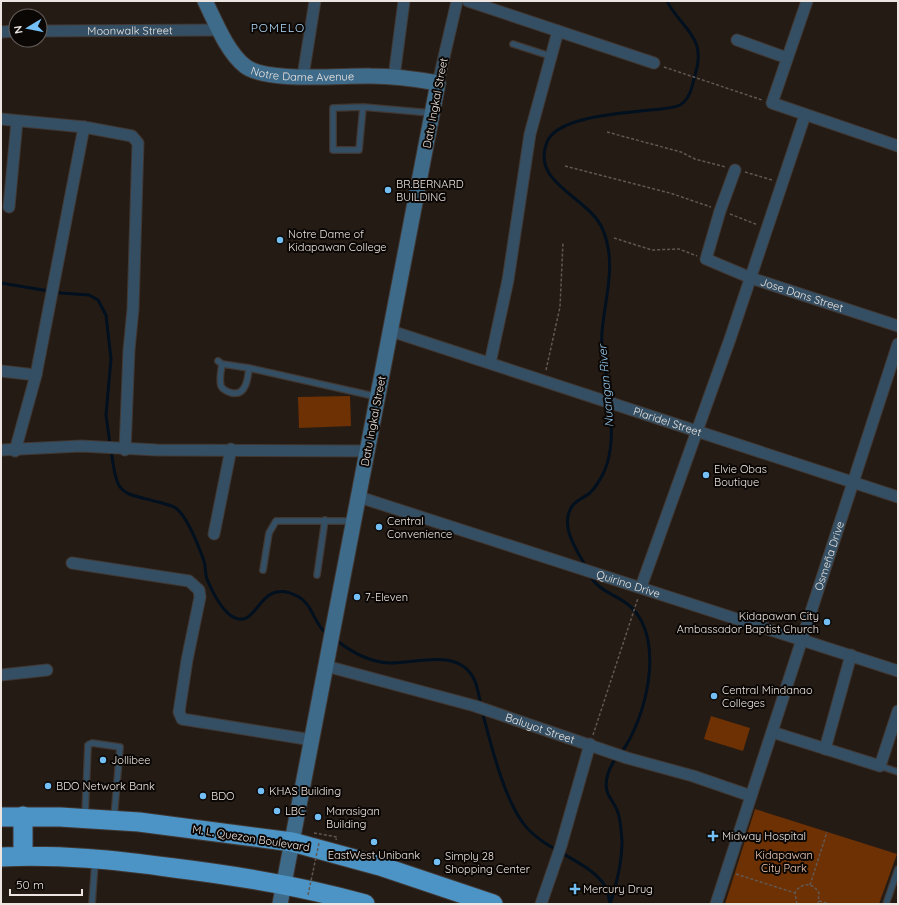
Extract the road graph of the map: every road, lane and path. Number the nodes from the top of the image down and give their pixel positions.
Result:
1 (205, 1) edge
2 (315, 1) edge
3 (404, 1) edge
4 (457, 1) edge
5 (468, 1) edge
6 (807, 1) edge
7 (220, 30) junction
8 (48, 31) edge
9 (558, 31) junction
10 (737, 40) dead end
11 (514, 44) dead end
12 (550, 56) junction
13 (787, 58) junction
14 (654, 64) joint
15 (303, 76) junction
16 (394, 77) junction
17 (438, 83) junction
18 (772, 103) junction
19 (363, 107) junction
20 (433, 113) junction
21 (805, 115) junction
22 (1, 119) edge
23 (17, 121) junction
24 (84, 127) junction
25 (607, 132) dead end
26 (898, 146) edge
27 (565, 166) dead end
28 (735, 170) junction
29 (782, 183) junction
30 (10, 207) dead end
31 (720, 210) junction
32 (768, 228) junction
33 (614, 238) dead end
34 (563, 242) dead end
35 (706, 259) junction
36 (751, 278) junction
37 (898, 326) edge
38 (391, 331) junction
39 (898, 344) edge
40 (490, 363) junction
41 (249, 368) junction
42 (1, 371) edge
43 (36, 375) junction
44 (544, 380) junction
45 (378, 397) junction
46 (698, 430) junction
47 (121, 449) junction
48 (231, 449) junction
49 (1, 450) edge
50 (15, 451) junction
51 (368, 451) junction
52 (854, 482) junction
53 (359, 497) junction
54 (898, 497) edge
55 (325, 520) junction
56 (354, 521) junction
57 (214, 534) dead end
58 (72, 563) dead end
59 (263, 570) dead end
60 (317, 575) dead end
61 (640, 591) junction
62 (803, 639) junction
63 (852, 655) junction
64 (326, 666) junction
65 (47, 670) dead end
66 (898, 671) edge
67 (1, 675) edge
68 (898, 711) edge
69 (772, 732) junction
70 (312, 740) junction
71 (590, 744) junction
72 (825, 749) junction
73 (880, 766) junction
74 (898, 772) edge
75 (752, 796) junction
76 (23, 816) junction
77 (1, 817) edge
78 (85, 819) junction
79 (114, 820) junction
80 (827, 832) dead end
81 (314, 837) dead end
82 (336, 840) dead end
83 (292, 842) junction
84 (319, 843) dead end
85 (23, 856) junction
86 (1, 857) edge
87 (95, 859) junction
88 (898, 869) edge
89 (727, 871) junction
90 (284, 883) junction
91 (810, 885) junction
92 (795, 893) junction
93 (318, 895) junction
94 (819, 901) junction
95 (92, 904) edge
96 (280, 904) edge
97 (365, 904) edge
98 (493, 904) edge
99 (541, 904) edge
100 (716, 904) edge
101 (797, 904) edge
102 (818, 904) edge
103 (830, 904) edge
104 (886, 904) edge

1 - 7 street, Notre Dame Avenue
2 - 15 street
3 - 16 street
4 - 17 street, Datu Ingkal Street
5 - 9 street
6 - 13 street
7 - 8 street, Moonwalk Street
7 - 15 street, Notre Dame Avenue
9 - 12 street
9 - 14 street
10 - 13 street
11 - 12 lane
12 - 40 street
13 - 18 street
14 - 18 path
15 - 16 street, Notre Dame Avenue
16 - 17 street, Notre Dame Avenue
17 - 20 street, Datu Ingkal Street
18 - 21 street
19 - 19 lane
19 - 20 lane
20 - 38 street, Datu Ingkal Street
21 - 26 street
21 - 29 street
22 - 23 street
23 - 24 street
23 - 30 street
24 - 43 street
24 - 47 street
25 - 28 path
27 - 31 path
28 - 29 path
28 - 31 street
29 - 32 street
31 - 32 path
31 - 35 street
32 - 36 street
33 - 35 path
34 - 44 path
35 - 36 street, Jose Dans Street
36 - 37 street, Jose Dans Street
36 - 46 street
38 - 40 street, Plaridel Street
38 - 45 street, Datu Ingkal Street
39 - 52 street, Osmeña Drive
40 - 44 street, Plaridel Street
41 - 41 lane
41 - 45 lane
42 - 43 street
43 - 50 street
44 - 46 street, Plaridel Street
45 - 51 street, Datu Ingkal Street
46 - 52 street, Plaridel Street
46 - 61 street
47 - 48 street
47 - 50 street
48 - 51 street
48 - 57 street
49 - 50 street
51 - 53 street, Datu Ingkal Street
52 - 54 street, Plaridel Street
52 - 62 street, Osmeña Drive
53 - 56 street, Datu Ingkal Street
53 - 61 street, Quirino Drive
55 - 56 lane
55 - 59 lane
55 - 60 lane
56 - 64 street, Datu Ingkal Street
58 - 70 street
61 - 62 street, Quirino Drive
61 - 71 path
62 - 63 street, Quirino Drive
62 - 69 street, Osmeña Drive
63 - 66 street, Quirino Drive
63 - 72 street
64 - 70 street, Datu Ingkal Street
64 - 71 street, Baluyot Street
65 - 67 street
68 - 73 street
69 - 72 street
69 - 75 street, Osmeña Drive
70 - 83 street, Datu Ingkal Street
71 - 75 street, Baluyot Street
71 - 99 street
72 - 73 street
73 - 74 lane
75 - 89 street, Osmeña Drive
76 - 77 highway, M. L. Quezon Boulevard
76 - 78 highway, M. L. Quezon Boulevard
76 - 85 highway
78 - 79 highway, M. L. Quezon Boulevard
78 - 79 lane
79 - 83 highway, M. L. Quezon Boulevard
80 - 91 path
81 - 82 path
83 - 90 street, Datu Ingkal Street
83 - 98 highway, M. L. Quezon Boulevard
84 - 93 path, bridge
85 - 86 highway
85 - 87 highway
87 - 90 highway
87 - 95 lane
88 - 104 lane
89 - 92 path
89 - 100 street, Osmeña Drive
90 - 93 highway
90 - 96 street, Datu Ingkal Street
91 - 92 path
91 - 94 path
92 - 101 path
93 - 97 highway
94 - 102 path
94 - 103 path

